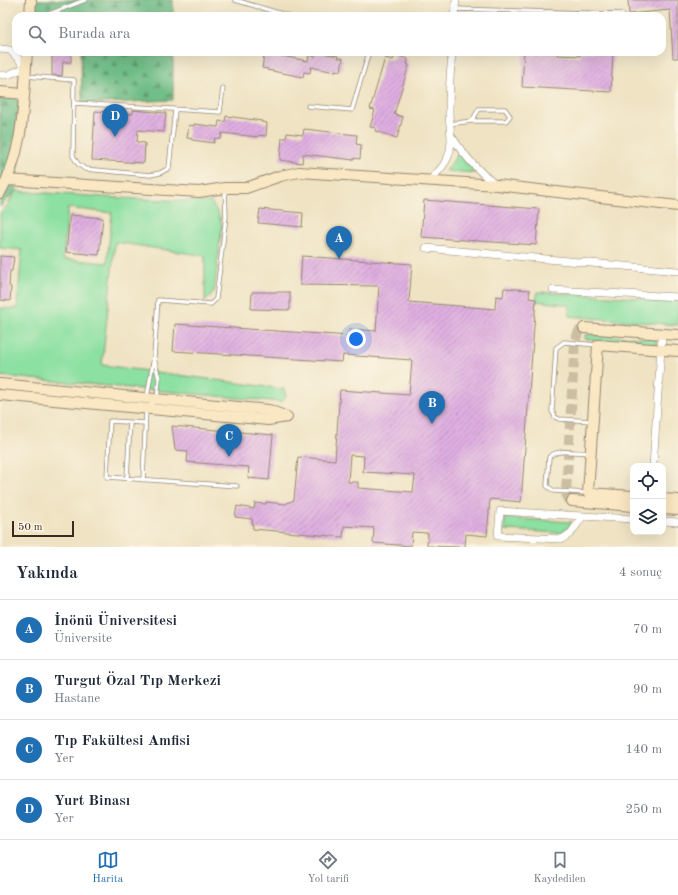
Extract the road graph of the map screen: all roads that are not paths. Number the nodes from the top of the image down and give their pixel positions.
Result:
1 (31, 0) edge
2 (84, 0) edge
3 (235, 0) edge
4 (456, 0) edge
5 (511, 11) joint
6 (30, 12) edge
7 (54, 12) edge
8 (276, 12) edge
9 (455, 12) edge
10 (576, 12) edge
11 (0, 49) edge
12 (12, 53) edge
13 (15, 56) edge
14 (27, 56) edge
15 (368, 56) edge
16 (452, 56) edge
17 (26, 71) junction
18 (0, 75) edge
19 (223, 88) dead end
20 (0, 92) edge
21 (24, 94) junction
22 (74, 103) junction
23 (308, 106) dead end
24 (175, 110) junction
25 (472, 121) junction
26 (449, 124) junction
27 (452, 137) junction
28 (7, 180) junction
29 (428, 181) junction
30 (497, 185) junction
31 (225, 188) junction
32 (0, 193) edge
33 (678, 206) edge
34 (426, 248) dead end
35 (678, 271) edge
36 (552, 290) dead end
37 (678, 297) edge
38 (584, 328) dead end
39 (662, 334) junction
40 (678, 335) edge
41 (598, 345) junction
42 (661, 350) junction
43 (678, 351) edge
44 (154, 357) junction
45 (0, 384) edge
46 (0, 395) edge
47 (157, 400) junction
48 (146, 404) junction
49 (593, 421) junction
50 (130, 422) junction
51 (145, 423) junction
52 (591, 453) junction
53 (653, 463) edge
54 (127, 478) junction
55 (143, 480) junction
56 (238, 486) dead end
57 (588, 493) junction
58 (630, 496) edge
59 (666, 499) edge
60 (678, 500) edge
61 (572, 501) dead end
62 (630, 506) edge
63 (666, 509) edge
64 (678, 510) edge
65 (583, 516) junction
66 (630, 519) edge
67 (666, 521) edge
68 (678, 522) edge

1 - 6 street
2 - 7 lane
3 - 8 lane
4 - 9 street
5 - 9 lane
5 - 10 lane
11 - 12 street
13 - 17 street
14 - 17 street
15 - 23 lane
16 - 26 street
17 - 18 street
17 - 21 street
17 - 22 lane
19 - 24 lane
20 - 21 street
21 - 28 street
22 - 24 lane
22 - 24 lane
25 - 25 lane
25 - 26 lane
26 - 27 street
27 - 29 street
27 - 30 street
28 - 31 street
28 - 32 street
29 - 30 street
29 - 31 street
30 - 33 street
31 - 44 lane
34 - 35 street
36 - 37 street
38 - 39 street
39 - 40 street
39 - 42 street
41 - 42 street
41 - 49 street
41 - 49 lane
42 - 43 street
42 - 53 street
44 - 47 lane
44 - 48 lane
45 - 48 street
46 - 48 street
47 - 48 street
47 - 48 street
48 - 51 lane
49 - 52 street
50 - 51 lane
50 - 54 lane
50 - 54 lane
51 - 55 lane
52 - 57 street
52 - 57 lane
54 - 55 lane
55 - 56 lane
57 - 58 street
59 - 60 street
61 - 62 street
63 - 64 street
65 - 65 street
65 - 66 street
67 - 68 street

